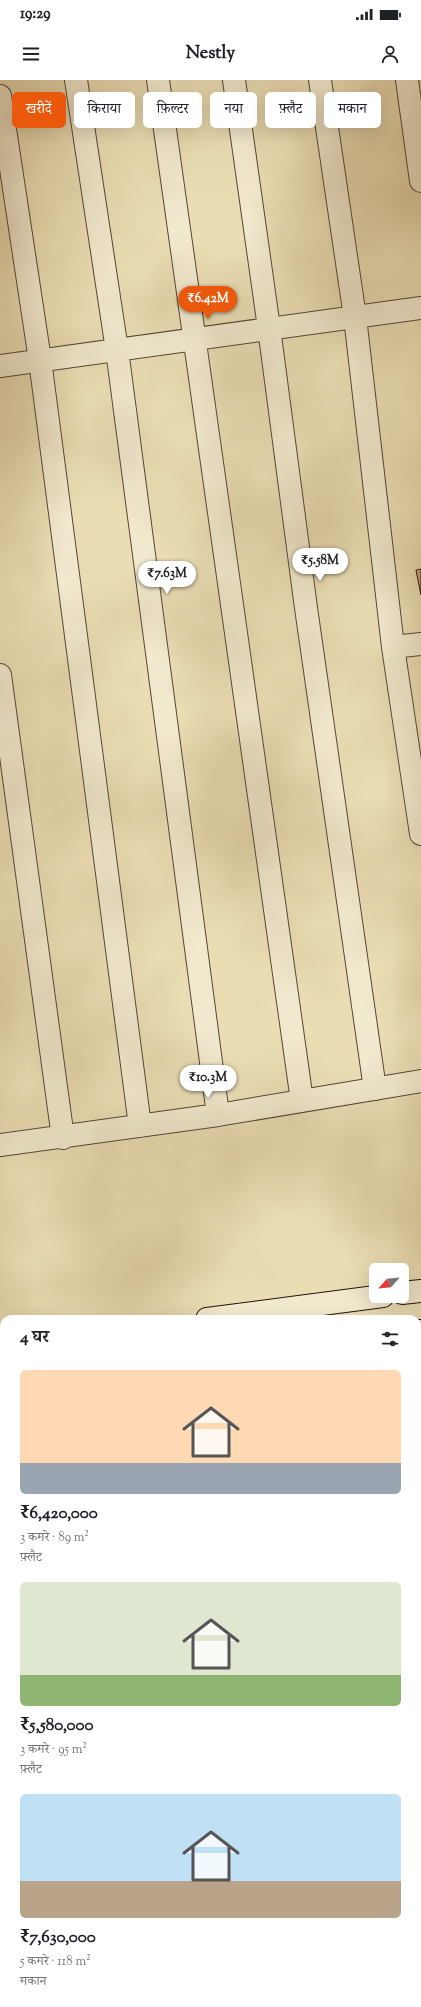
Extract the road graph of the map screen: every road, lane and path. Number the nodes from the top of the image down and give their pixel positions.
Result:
1 (76, 80) edge
2 (158, 80) edge
3 (234, 80) edge
4 (320, 80) edge
5 (407, 80) edge
6 (0, 96) edge
7 (421, 181) edge
8 (421, 308) edge
9 (355, 317) junction
10 (269, 328) junction
11 (195, 339) junction
12 (117, 350) junction
13 (40, 360) junction
14 (0, 366) edge
15 (421, 644) edge
16 (392, 647) junction
17 (0, 675) edge
18 (421, 834) edge
19 (421, 1081) edge
20 (375, 1089) junction
21 (302, 1101) junction
22 (218, 1115) junction
23 (140, 1126) junction
24 (63, 1138) junction
25 (0, 1146) edge
26 (421, 1291) edge
27 (409, 1292) edge
28 (369, 1298) edge
29 (238, 1315) edge

1 - 12 street
2 - 11 street
3 - 10 street
4 - 9 street
5 - 7 street
6 - 13 street
8 - 9 street
9 - 10 street
9 - 16 street
10 - 11 street
10 - 20 street
11 - 12 street
11 - 21 street
12 - 13 street
12 - 22 street
13 - 14 street
13 - 23 street
15 - 16 street
16 - 18 street
17 - 24 street
19 - 20 street
20 - 21 street
21 - 22 street
22 - 23 street
23 - 24 street
24 - 25 street
26 - 27 street
28 - 29 street

